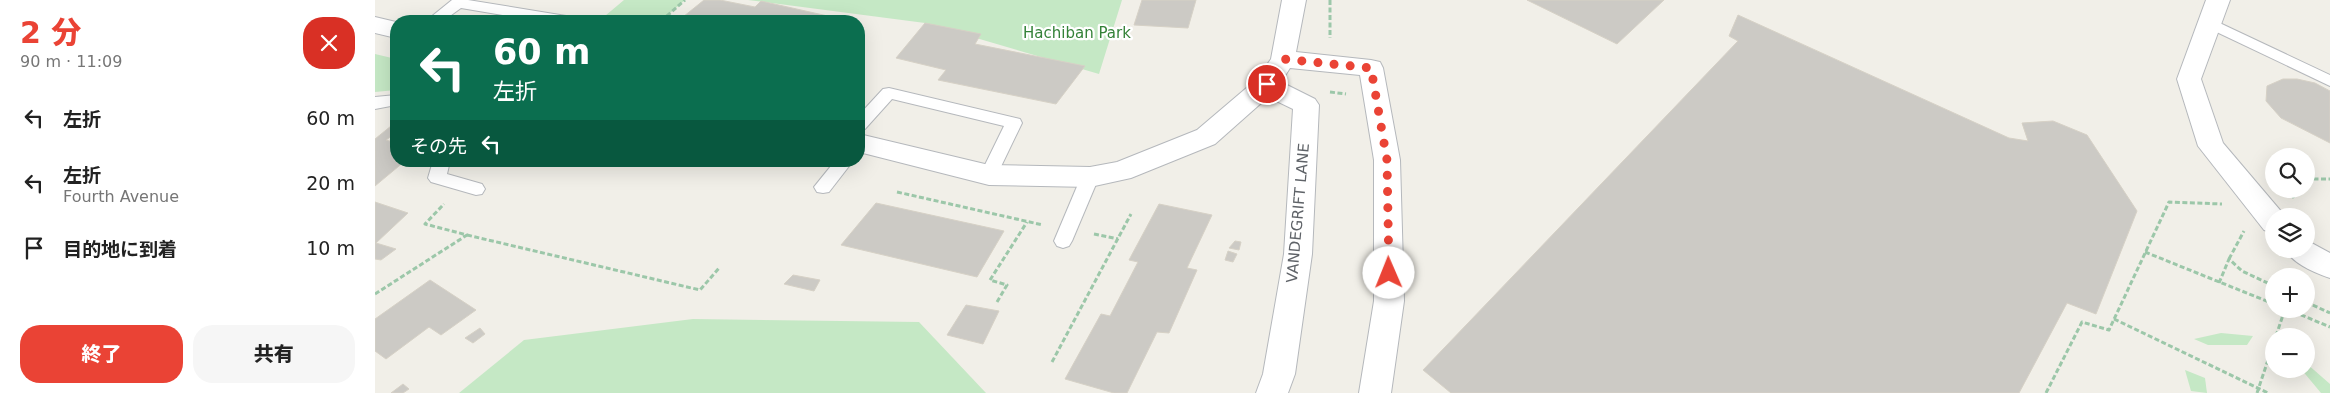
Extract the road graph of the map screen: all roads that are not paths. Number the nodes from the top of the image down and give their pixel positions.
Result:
1 (1294, 0) edge
2 (2214, 12) edge
3 (441, 15) edge
4 (530, 15) edge
5 (375, 25) edge
6 (390, 29) edge
7 (1283, 59) junction
8 (2330, 81) edge
9 (1267, 84) junction
10 (390, 101) edge
11 (375, 103) edge
12 (865, 131) edge
13 (865, 146) edge
14 (440, 167) edge
15 (839, 167) edge
16 (989, 175) junction
17 (1090, 178) junction
18 (823, 187) dead end
19 (476, 189) dead end
20 (2265, 212) edge
21 (1066, 235) road end
22 (2314, 258) edge
23 (2330, 267) edge
24 (1272, 393) edge
25 (1375, 393) edge

1 - 7 street
2 - 8 lane
2 - 20 street
3 - 4 lane
5 - 6 street
7 - 9 street
7 - 25 street
9 - 17 street
9 - 24 street, VANDEGRIFT LANE
10 - 11 lane
12 - 16 lane
13 - 16 street
14 - 19 lane
15 - 18 lane
16 - 17 street
17 - 21 lane
22 - 23 street

